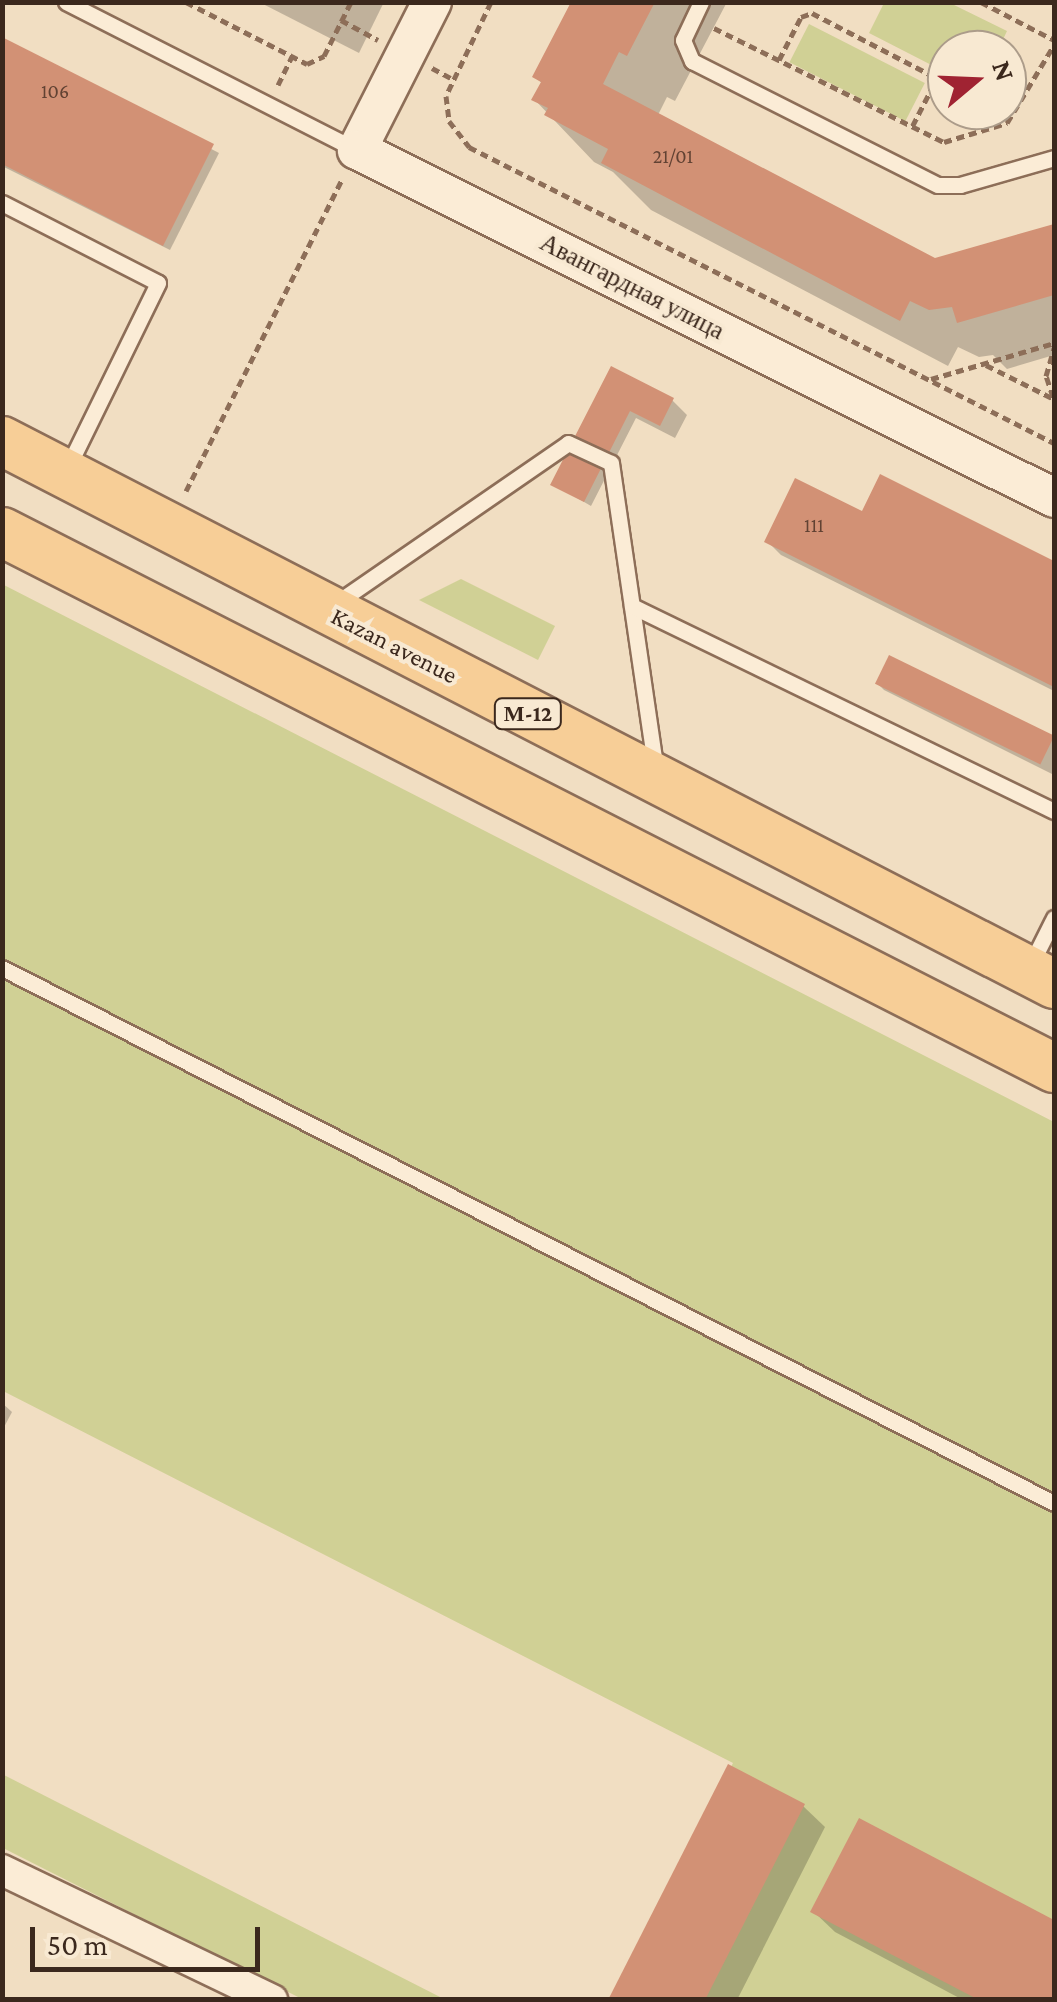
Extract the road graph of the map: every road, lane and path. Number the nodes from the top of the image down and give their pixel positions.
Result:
1 (66, 2) edge
2 (186, 2) edge
3 (350, 2) edge
4 (432, 2) edge
5 (491, 2) edge
6 (981, 2) edge
7 (698, 10) edge
8 (1054, 42) edge
9 (292, 56) junction
10 (779, 60) junction
11 (268, 105) junction
12 (912, 127) junction
13 (357, 150) junction
14 (1054, 158) edge
15 (2, 203) edge
16 (1054, 346) edge
17 (984, 364) junction
18 (928, 380) junction
19 (1054, 399) edge
20 (2, 441) edge
21 (1054, 443) edge
22 (66, 472) junction
23 (1054, 498) edge
24 (169, 524) junction
25 (2, 532) edge
26 (632, 606) junction
27 (325, 610) junction
28 (657, 780) junction
29 (1054, 811) edge
30 (1054, 918) edge
31 (2, 968) edge
32 (1041, 977) edge
33 (1054, 1068) edge
34 (1054, 1503) edge
35 (2, 1870) edge
36 (272, 2000) edge

1 - 11 lane
2 - 9 path
3 - 9 path
4 - 13 street
5 - 18 path
6 - 8 path
7 - 10 path
7 - 14 lane
8 - 12 path
9 - 11 path
10 - 12 path
10 - 12 path
11 - 13 lane
13 - 23 street, Авангардная улица
13 - 24 path
15 - 22 lane
16 - 17 path
16 - 19 path
17 - 18 path
17 - 19 path
18 - 21 path
20 - 22 main road, Kazan avenue / М-12
22 - 24 main road, Kazan avenue / М-12
24 - 27 main road, Kazan avenue / М-12
25 - 33 main road
26 - 27 lane
26 - 28 lane
26 - 29 lane
27 - 28 main road, Kazan avenue / М-12
28 - 32 main road, Kazan avenue / М-12
30 - 32 lane
31 - 34 lane
35 - 36 street

